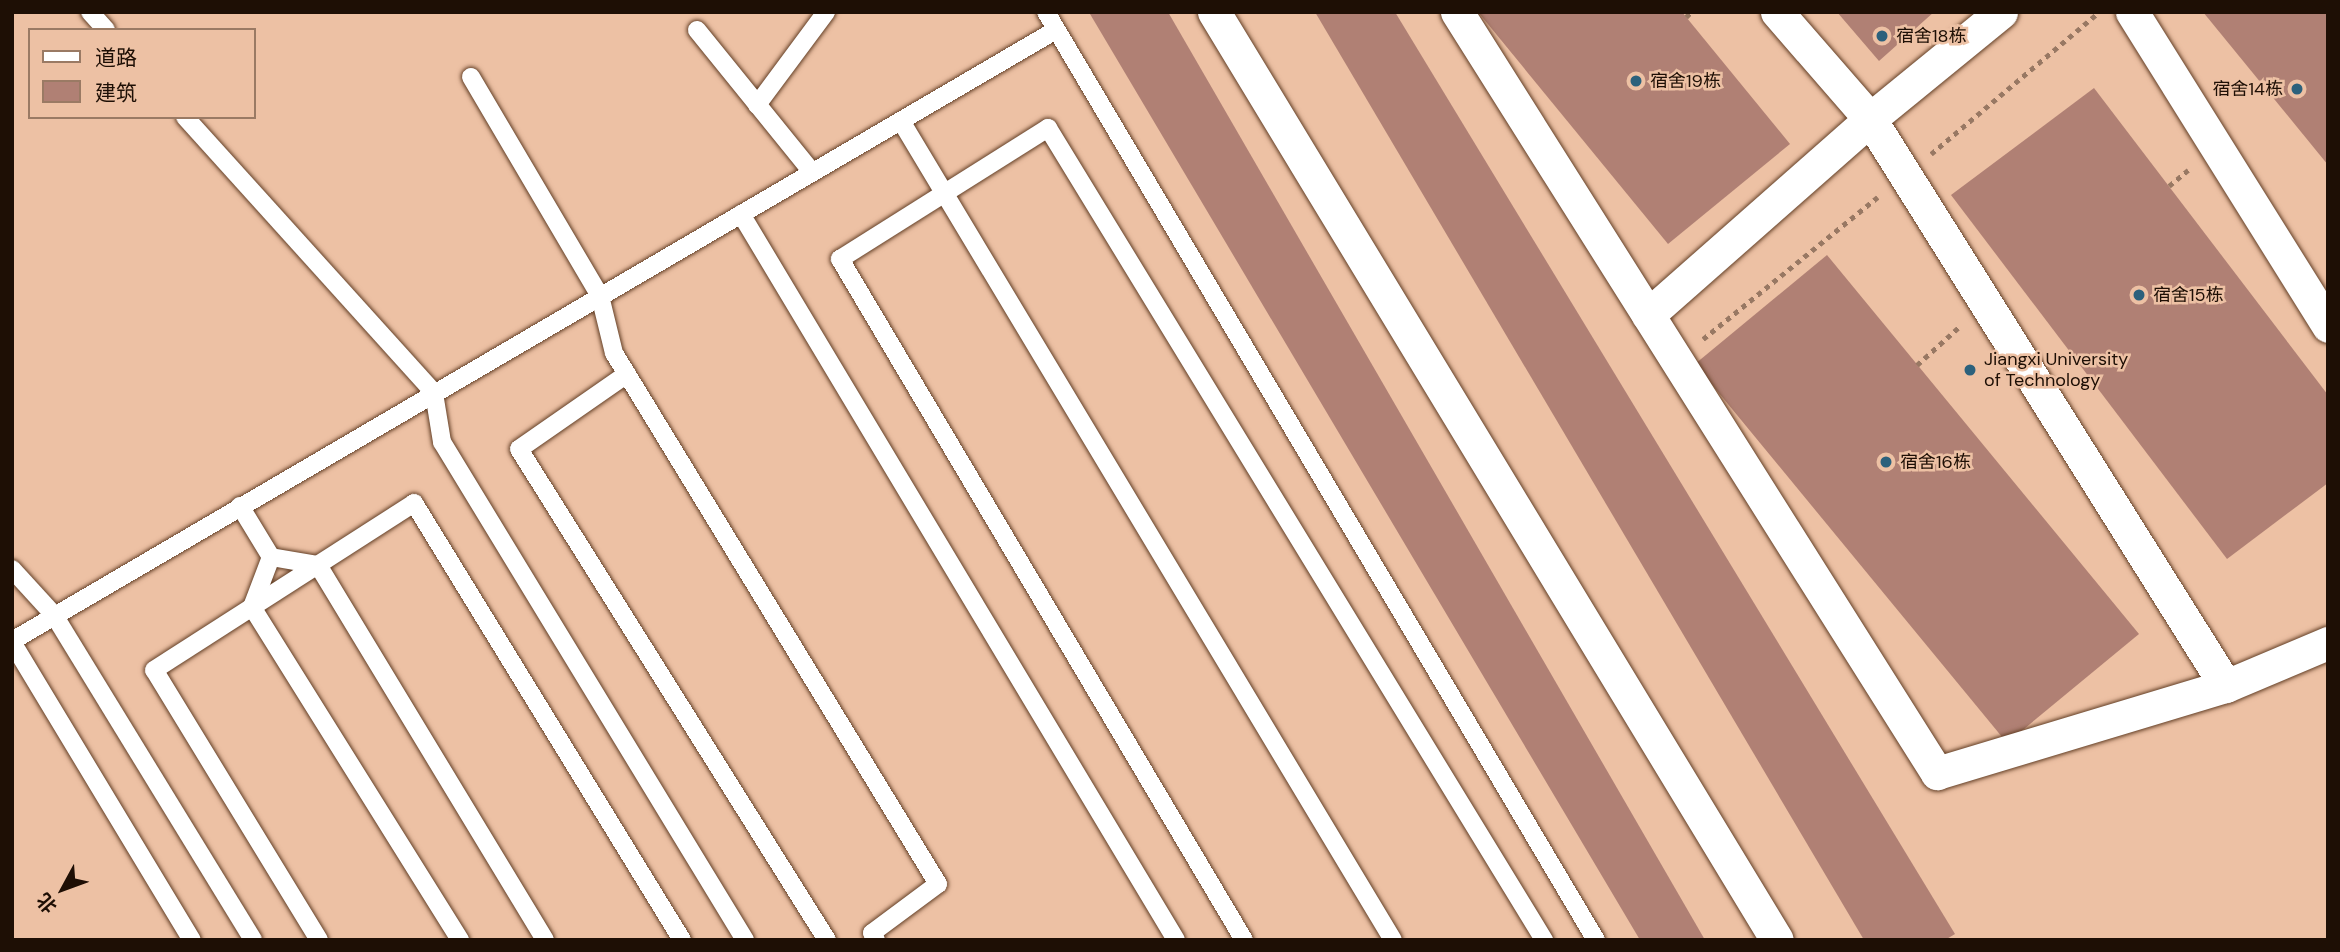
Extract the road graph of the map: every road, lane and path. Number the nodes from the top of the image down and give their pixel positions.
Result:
1 (90, 12) edge
2 (826, 12) edge
3 (1046, 12) edge
4 (1214, 12) edge
5 (1457, 12) edge
6 (1691, 12) edge
7 (1777, 12) edge
8 (2001, 12) edge
9 (2132, 12) edge
10 (1686, 17) dead end
11 (104, 28) edge
12 (697, 30) dead end
13 (1056, 30) junction
14 (471, 77) dead end
15 (758, 105) junction
16 (187, 119) edge
17 (1870, 119) junction
18 (901, 121) junction
19 (812, 172) junction
20 (944, 194) junction
21 (741, 214) junction
22 (600, 296) junction
23 (1985, 303) junction
24 (1648, 315) junction
25 (2328, 326) edge
26 (1917, 365) dead end
27 (627, 374) junction
28 (434, 393) junction
29 (240, 506) junction
30 (271, 557) junction
31 (318, 565) junction
32 (12, 569) edge
33 (252, 607) junction
34 (54, 615) junction
35 (12, 642) edge
36 (2328, 642) edge
37 (2225, 686) junction
38 (192, 940) edge
39 (253, 940) edge
40 (319, 940) edge
41 (460, 940) edge
42 (545, 940) edge
43 (682, 940) edge
44 (745, 940) edge
45 (827, 940) edge
46 (876, 940) edge
47 (1176, 940) edge
48 (1244, 940) edge
49 (1392, 940) edge
50 (1544, 940) edge
51 (1596, 940) edge
52 (1777, 940) edge

1 - 11 lane
2 - 15 lane
3 - 13 lane
4 - 52 street
5 - 24 street
6 - 10 path
7 - 17 street
8 - 17 street
9 - 25 street
12 - 15 lane
13 - 18 lane
13 - 51 lane
14 - 22 lane
15 - 19 lane
16 - 28 lane
17 - 23 street
17 - 24 street
18 - 19 lane
18 - 20 lane
19 - 21 lane
20 - 48 lane
20 - 49 lane
20 - 50 lane
21 - 22 lane
21 - 47 lane
22 - 27 lane
22 - 28 lane
23 - 26 path
23 - 37 street
24 - 37 street
27 - 45 lane
27 - 46 lane
28 - 29 lane
28 - 44 lane
29 - 30 lane
29 - 34 lane
30 - 31 lane
30 - 33 lane
31 - 33 lane
31 - 42 lane
31 - 43 lane
32 - 34 lane
33 - 40 lane
33 - 41 lane
34 - 35 lane
34 - 39 lane
35 - 38 lane
36 - 37 street

